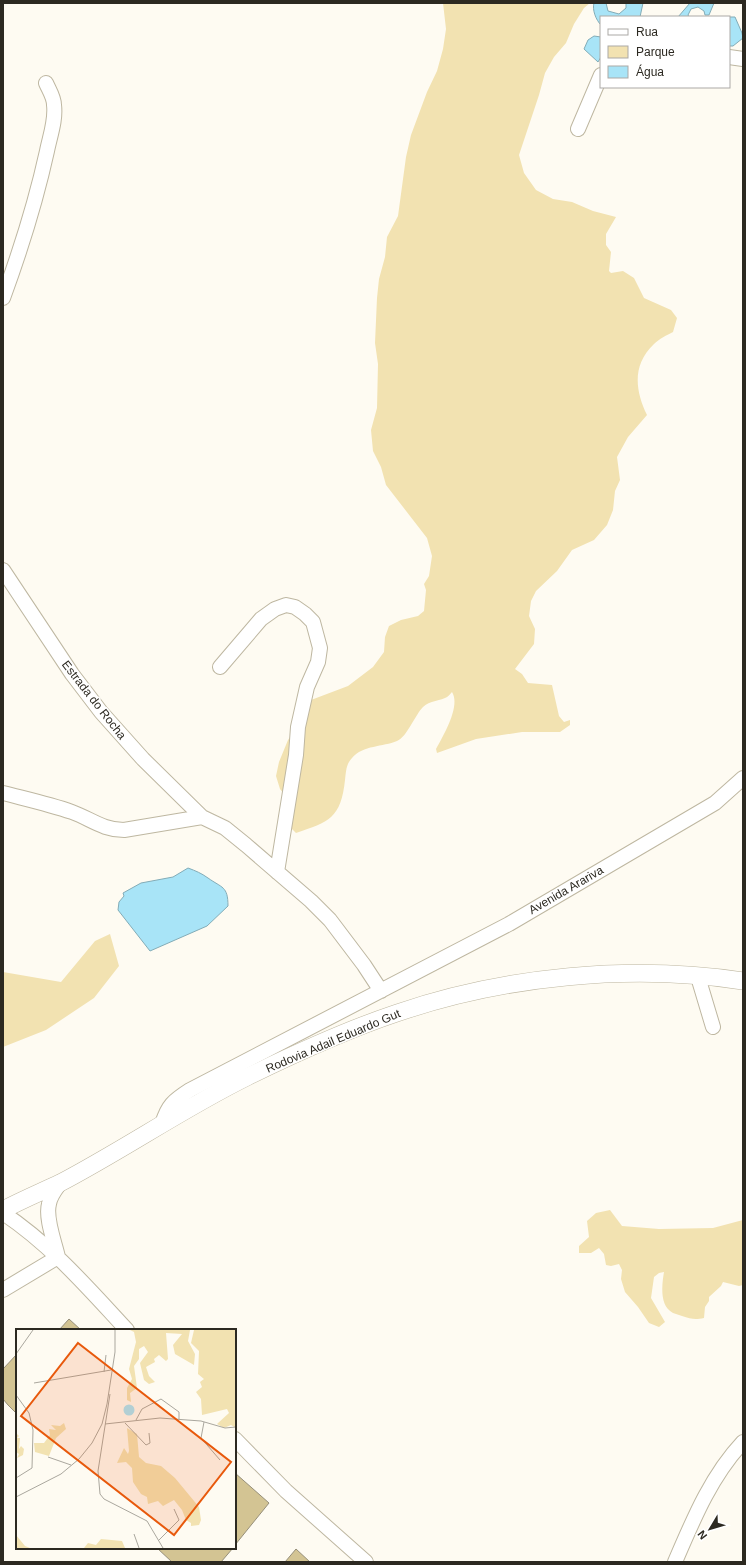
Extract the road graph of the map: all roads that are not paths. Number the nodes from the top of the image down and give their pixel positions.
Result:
1 (730, 57) edge
2 (743, 59) edge
3 (600, 77) edge
4 (46, 83) dead end
5 (578, 129) dead end
6 (3, 298) edge
7 (3, 570) edge
8 (220, 667) dead end
9 (743, 778) edge
10 (3, 793) edge
11 (202, 817) junction
12 (277, 872) junction
13 (698, 977) junction
14 (743, 982) edge
15 (381, 991) junction
16 (713, 1027) dead end
17 (162, 1124) junction
18 (61, 1182) junction
19 (3, 1212) edge
20 (58, 1257) junction
21 (3, 1290) edge
22 (126, 1329) edge
23 (236, 1440) edge
24 (743, 1442) edge
25 (366, 1562) edge
26 (675, 1562) edge

1 - 2 street
3 - 5 street
4 - 6 street
7 - 11 street, Estrada do Rocha
8 - 12 street
9 - 15 street, Avenida Arariva
10 - 11 street
11 - 12 street, Estrada do Rocha
12 - 15 street, Estrada do Rocha
13 - 14 main road, Rodovia Adail Eduardo Gut
13 - 16 street
13 - 17 main road, Rodovia Adail Eduardo Gut
15 - 17 street, Avenida Arariva
17 - 18 main road, Rodovia Adail Eduardo Gut
18 - 19 main road, Rodovia Adail Eduardo Gut
18 - 20 street
19 - 20 street
20 - 21 street
20 - 22 street
23 - 25 street
24 - 26 street

